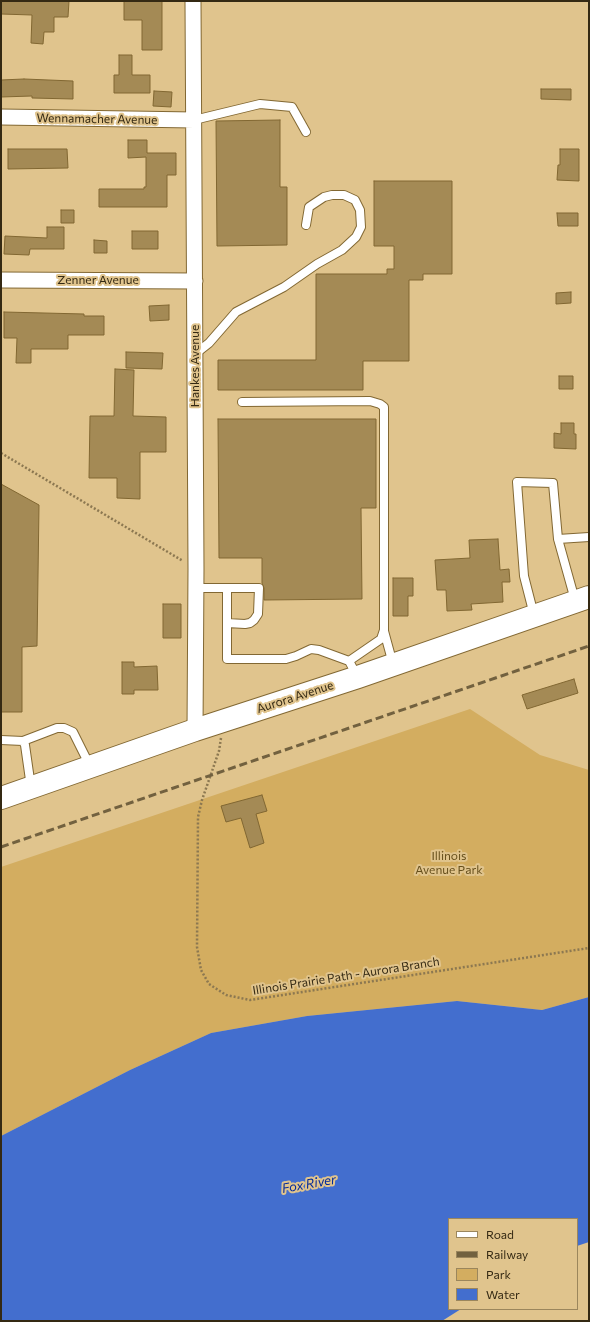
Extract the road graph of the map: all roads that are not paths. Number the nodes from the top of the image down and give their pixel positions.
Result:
1 (193, 1) edge
2 (1, 118) edge
3 (194, 120) junction
4 (306, 132) dead end
5 (306, 225) dead end
6 (1, 280) edge
7 (195, 281) junction
8 (195, 354) junction
9 (242, 402) dead end
10 (589, 536) edge
11 (558, 539) junction
12 (196, 588) junction
13 (227, 588) junction
14 (582, 599) edge
15 (534, 616) junction
16 (227, 623) junction
17 (384, 630) junction
18 (393, 664) junction
19 (353, 669) junction
20 (195, 730) junction
21 (1, 740) edge
22 (23, 741) junction
23 (90, 767) junction
24 (31, 787) junction
25 (1, 798) edge

1 - 3 street, Hankes Avenue
2 - 3 street, Wennamacher Avenue
3 - 4 lane
3 - 7 street, Hankes Avenue
5 - 8 lane
6 - 7 street, Zenner Avenue
7 - 8 street, Hankes Avenue
8 - 12 street, Hankes Avenue
9 - 17 lane
10 - 11 lane
11 - 14 lane
11 - 15 lane
12 - 13 lane
12 - 20 street, Hankes Avenue
13 - 16 lane
13 - 16 lane
14 - 15 main road, Aurora Avenue
15 - 18 main road, Aurora Avenue
16 - 19 lane
17 - 18 lane
17 - 19 lane
18 - 19 main road, Aurora Avenue
19 - 20 main road, Aurora Avenue
20 - 23 main road, Aurora Avenue
21 - 22 lane
22 - 23 lane
22 - 24 lane
23 - 24 main road, Aurora Avenue
24 - 25 main road, Aurora Avenue

